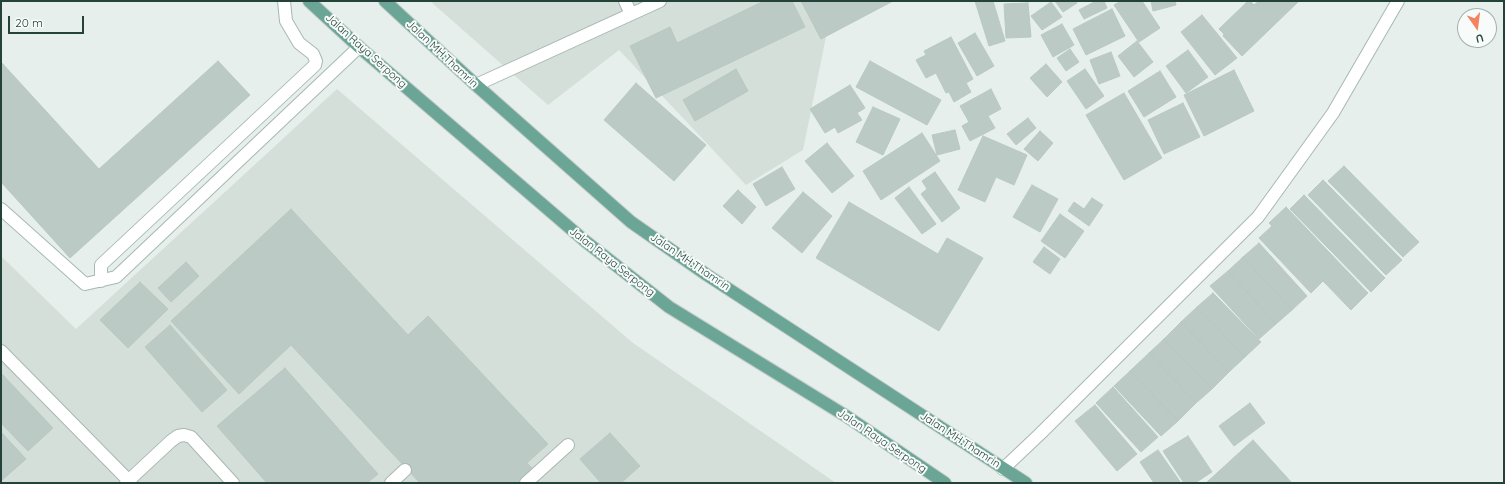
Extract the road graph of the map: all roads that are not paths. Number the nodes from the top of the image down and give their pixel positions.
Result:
1 (284, 1) edge
2 (309, 1) edge
3 (385, 1) edge
4 (625, 1) edge
5 (660, 1) edge
6 (1398, 1) edge
7 (631, 14) junction
8 (359, 47) junction
9 (476, 85) junction
10 (262, 115) junction
11 (275, 127) junction
12 (1, 209) edge
13 (101, 281) junction
14 (1, 351) edge
15 (568, 445) dead end
16 (1003, 469) junction
17 (405, 470) dead end
18 (128, 482) edge
19 (233, 483) edge
20 (391, 483) edge
21 (526, 483) edge
22 (944, 483) edge
23 (1026, 483) edge

1 - 10 lane
2 - 8 main road, Jalan Raya Serpong
3 - 9 main road, Jalan MH.Thamrin
4 - 7 lane
5 - 7 lane
6 - 16 lane
7 - 9 lane
8 - 11 lane
8 - 22 main road, Jalan Raya Serpong
9 - 16 main road, Jalan MH.Thamrin
10 - 11 lane
10 - 13 lane
11 - 13 lane
12 - 13 lane
14 - 18 lane
15 - 21 lane
16 - 23 main road, Jalan MH.Thamrin
17 - 20 lane
18 - 19 lane

